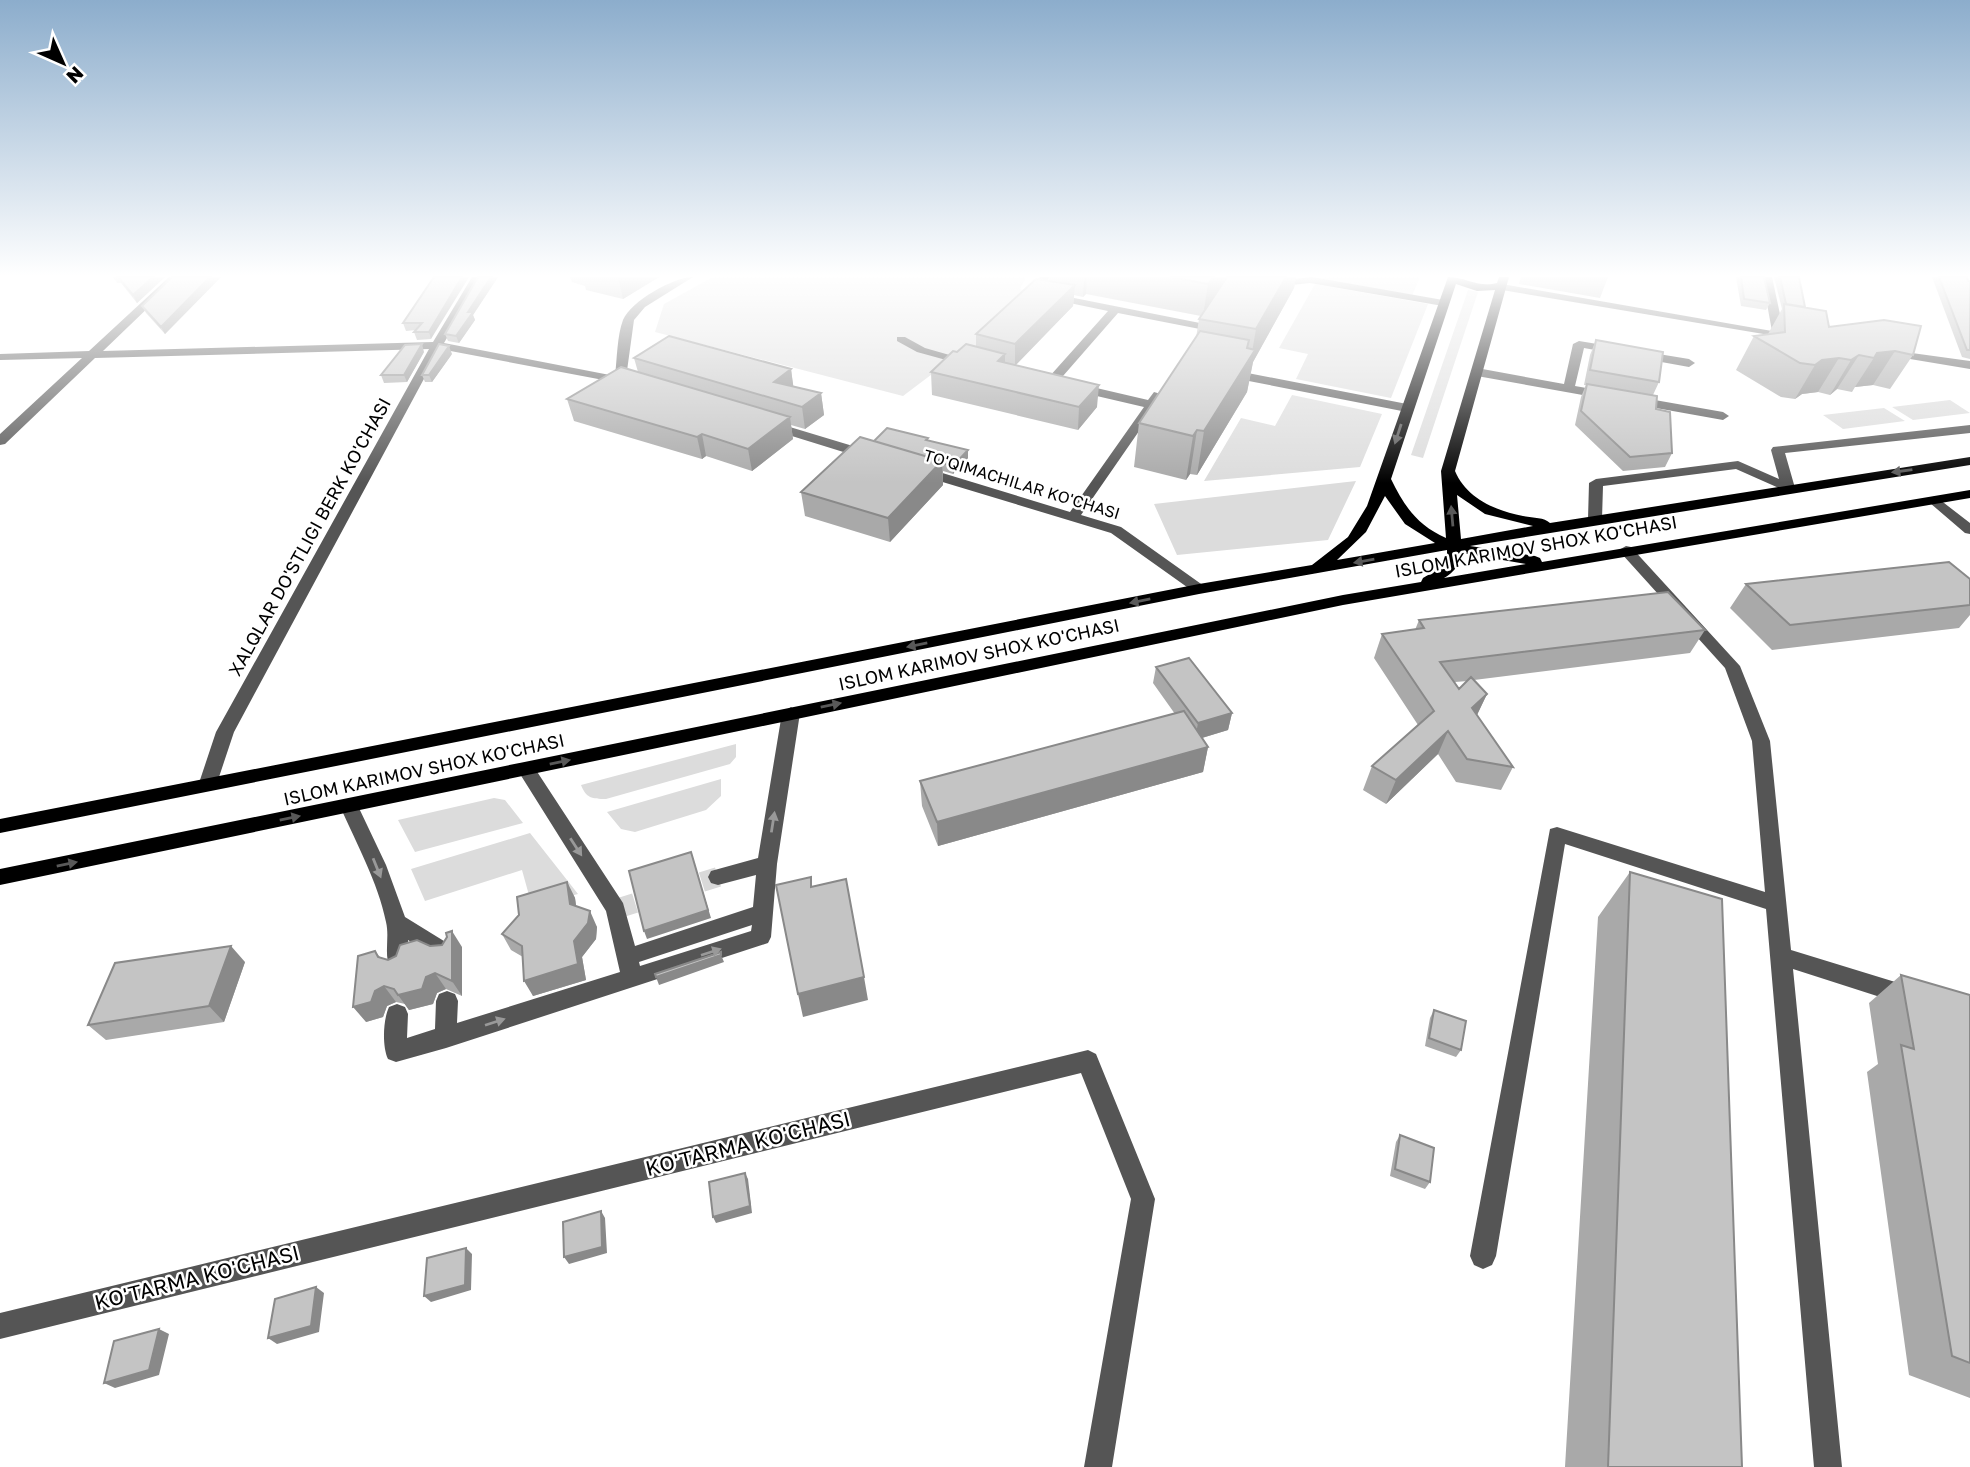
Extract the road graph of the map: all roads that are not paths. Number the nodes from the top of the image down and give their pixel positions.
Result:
1 (102, 345) edge
2 (419, 345) edge
3 (437, 345) edge
4 (439, 345) edge
5 (628, 345) edge
6 (912, 345) edge
7 (1084, 345) edge
8 (1428, 345) edge
9 (1485, 345) edge
10 (1579, 345) edge
11 (1587, 345) edge
12 (1875, 350) edge
13 (93, 354) junction
14 (0, 357) edge
15 (1689, 363) dead end
16 (977, 364) edge
17 (1970, 365) edge
18 (1219, 371) edge
19 (1477, 372) junction
20 (1027, 376) edge
21 (1052, 382) junction
22 (1166, 384) edge
23 (1569, 388) junction
24 (1152, 405) junction
25 (1407, 408) junction
26 (1723, 416) dead end
27 (753, 420) edge
28 (1970, 429) edge
29 (0, 440) edge
30 (887, 460) edge
31 (1970, 461) edge
32 (913, 468) edge
33 (1448, 471) junction
34 (1384, 479) junction
35 (1788, 488) junction
36 (1970, 494) edge
37 (1935, 500) junction
38 (1073, 517) junction
39 (1595, 519) junction
40 (1564, 525) junction
41 (1970, 530) edge
42 (1455, 545) junction
43 (1626, 550) junction
44 (1552, 563) junction
45 (1301, 572) junction
46 (1415, 587) junction
47 (1199, 589) junction
48 (791, 713) junction
49 (526, 769) junction
50 (208, 783) junction
51 (349, 806) junction
52 (0, 825) edge
53 (767, 864) junction
54 (0, 877) edge
55 (718, 877) tunnel mouth
56 (1776, 904) junction
57 (397, 923) junction
58 (444, 952) edge
59 (1781, 956) junction
60 (398, 964) edge
61 (630, 968) junction
62 (1920, 1000) edge
63 (447, 1001) dead end
64 (397, 1014) dead end
65 (446, 1038) junction
66 (1483, 1256) dead end
67 (0, 1326) edge
68 (1098, 1467) edge
69 (1828, 1467) edge

1 - 13 street
2 - 13 street
3 - 50 street, XALQLAR DO'STLIGI BERK KO'CHASI
4 - 5 street
6 - 16 street
7 - 21 street
8 - 25 main road
9 - 19 main road
10 - 23 street
11 - 15 street
12 - 17 street
13 - 14 street
13 - 29 street
18 - 25 street
19 - 23 street
19 - 33 main road
20 - 21 street
21 - 24 street
22 - 24 street
23 - 26 street
24 - 38 street
25 -> 34 main road
27 - 30 street
28 - 35 street
31 -> 35 main road, ISLOM KARIMOV SHOX KO'CHASI
32 - 38 street, TO'QIMACHILAR KO'CHASI
33 - 40 main road
42 -> 33 main road
34 - 42 main road
34 - 45 main road
35 - 39 main road, ISLOM KARIMOV SHOX KO'CHASI
35 - 39 street
36 - 37 main road, ISLOM KARIMOV SHOX KO'CHASI
37 - 41 street
37 - 43 main road, ISLOM KARIMOV SHOX KO'CHASI
38 - 47 street, TO'QIMACHILAR KO'CHASI
39 - 40 main road, ISLOM KARIMOV SHOX KO'CHASI
40 - 42 main road, ISLOM KARIMOV SHOX KO'CHASI
42 - 44 main road
42 -> 45 main road, ISLOM KARIMOV SHOX KO'CHASI
42 - 46 main road
43 - 44 main road, ISLOM KARIMOV SHOX KO'CHASI
43 - 56 street
44 - 46 main road, ISLOM KARIMOV SHOX KO'CHASI
45 - 47 main road, ISLOM KARIMOV SHOX KO'CHASI
48 -> 46 main road, ISLOM KARIMOV SHOX KO'CHASI
47 -> 50 main road, ISLOM KARIMOV SHOX KO'CHASI
49 -> 48 main road, ISLOM KARIMOV SHOX KO'CHASI
53 -> 48 street
49 - 51 main road, ISLOM KARIMOV SHOX KO'CHASI
49 -> 61 street
50 - 52 main road, ISLOM KARIMOV SHOX KO'CHASI
54 -> 51 main road, ISLOM KARIMOV SHOX KO'CHASI
51 -> 57 street
53 - 55 street
61 -> 53 street
56 - 59 street
56 - 66 street
57 - 58 street
57 - 60 street
59 - 62 street
59 - 69 street
65 -> 61 street
63 - 65 street
64 - 65 street
67 - 68 street, KO'TARMA KO'CHASI

